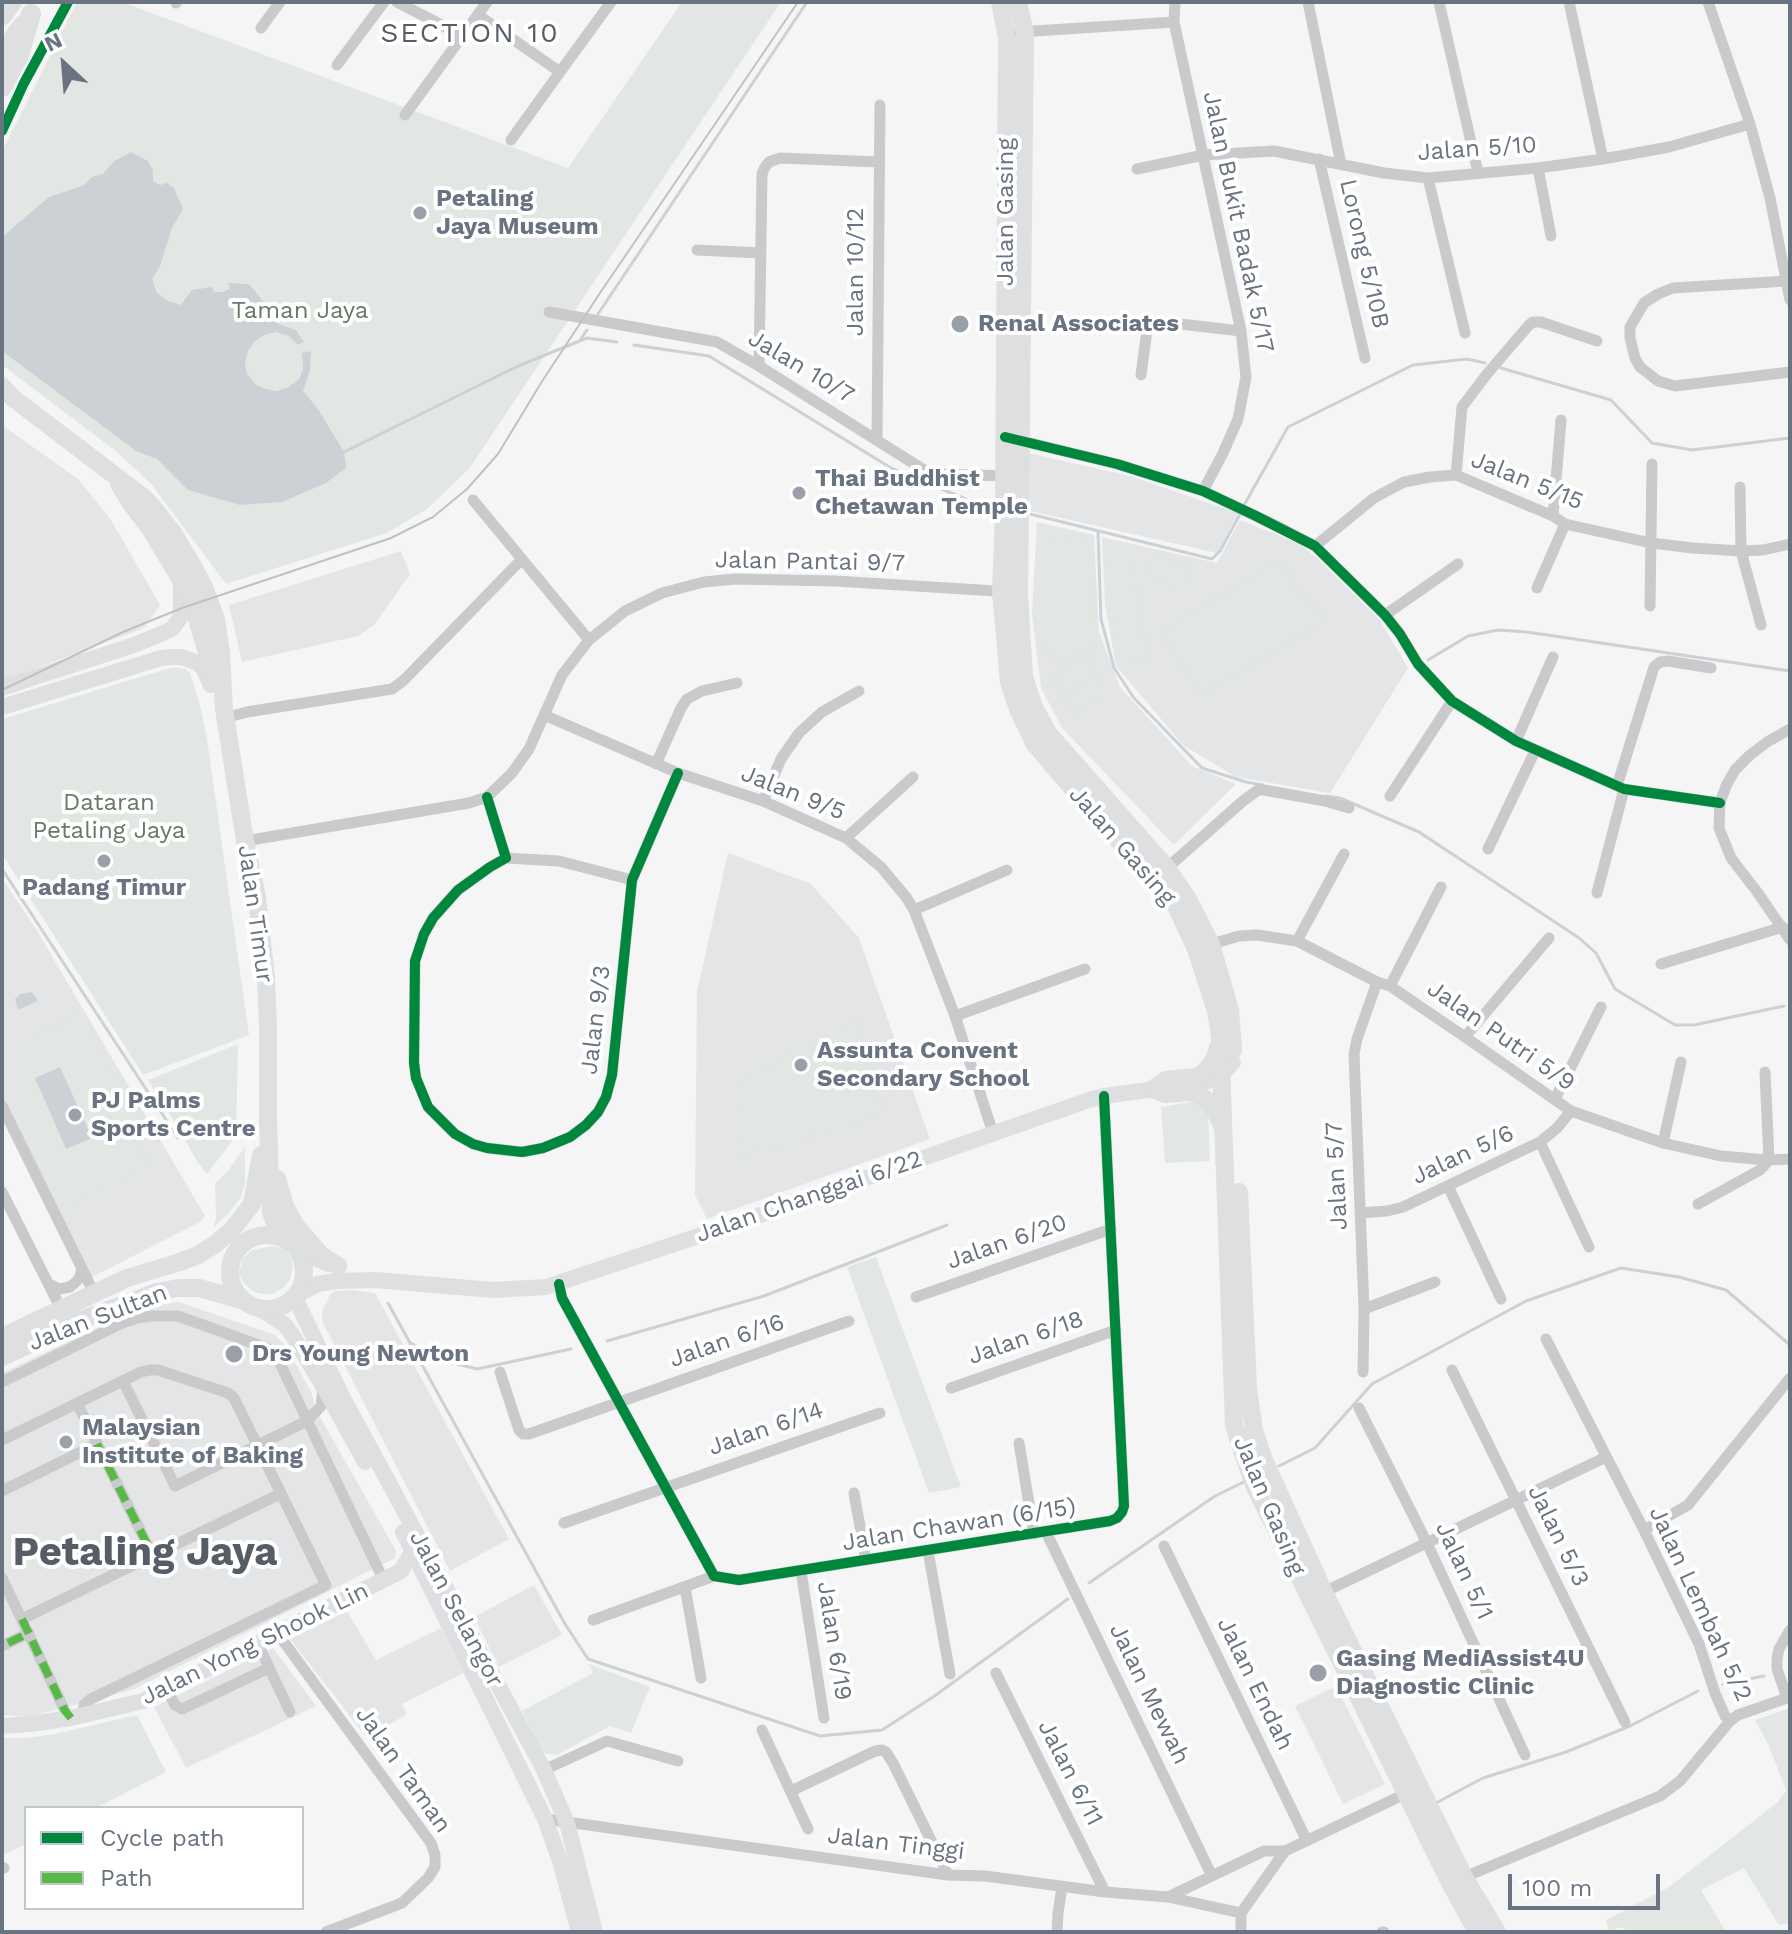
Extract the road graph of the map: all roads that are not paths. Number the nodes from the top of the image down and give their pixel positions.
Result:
1 (11, 2) edge
2 (280, 2) edge
3 (384, 2) edge
4 (397, 2) edge
5 (487, 2) edge
6 (611, 2) edge
7 (1000, 2) edge
8 (1018, 2) edge
9 (1175, 2) edge
10 (1308, 2) edge
11 (1439, 2) edge
12 (1569, 2) edge
13 (1708, 2) edge
14 (34, 8) edge
15 (2, 14) edge
16 (478, 15) junction
17 (1174, 22) junction
18 (261, 28) dead end
19 (1016, 32) junction
20 (463, 36) junction
21 (2, 54) edge
22 (337, 65) dead end
23 (560, 72) junction
24 (2, 87) edge
25 (880, 105) dead end
26 (405, 115) dead end
27 (1750, 124) junction
28 (511, 140) dead end
29 (1204, 155) junction
30 (1319, 159) junction
31 (1603, 159) junction
32 (879, 162) junction
33 (1341, 164) junction
34 (1538, 168) junction
35 (1137, 169) dead end
36 (1478, 173) junction
37 (1428, 178) junction
38 (1551, 236) dead end
39 (697, 250) dead end
40 (761, 253) junction
41 (1787, 281) junction
42 (1790, 300) edge
43 (549, 312) dead end
44 (1241, 331) junction
45 (1465, 333) dead end
46 (1597, 341) dead end
47 (1365, 358) dead end
48 (759, 366) junction
49 (1790, 372) edge
50 (1141, 375) dead end
51 (6, 393) edge
52 (1561, 420) dead end
53 (1013, 439) junction
54 (877, 440) junction
55 (1652, 464) dead end
56 (114, 474) junction
57 (1456, 475) junction
58 (1012, 476) junction
59 (1740, 487) dead end
60 (1203, 491) junction
61 (473, 500) dead end
62 (1553, 516) junction
63 (1565, 524) junction
64 (1651, 543) junction
65 (1790, 544) edge
66 (1315, 546) junction
67 (1741, 551) junction
68 (522, 559) junction
69 (1458, 564) dead end
70 (181, 583) junction
71 (1537, 588) dead end
72 (1010, 593) junction
73 (1650, 606) dead end
74 (1385, 615) junction
75 (1761, 625) dead end
76 (589, 640) junction
77 (1553, 657) dead end
78 (1711, 668) dead end
79 (737, 683) dead end
80 (2, 688) edge
81 (859, 691) dead end
82 (1452, 701) junction
83 (2, 707) edge
84 (224, 713) junction
85 (544, 715) junction
86 (1790, 729) edge
87 (1516, 741) junction
88 (1535, 751) junction
89 (656, 764) junction
90 (678, 773) junction
91 (913, 777) dead end
92 (1621, 788) junction
93 (1390, 796) dead end
94 (487, 797) junction
95 (763, 801) junction
96 (1720, 803) junction
97 (1349, 808) dead end
98 (846, 838) junction
99 (245, 841) junction
100 (1488, 849) dead end
101 (1344, 854) dead end
102 (506, 858) junction
103 (1167, 868) junction
104 (1007, 870) dead end
105 (632, 880) junction
106 (1441, 887) dead end
107 (1597, 893) dead end
108 (914, 910) junction
109 (1783, 927) junction
110 (1549, 938) dead end
111 (1790, 940) edge
112 (1297, 941) junction
113 (1203, 946) junction
114 (1661, 964) dead end
115 (1085, 969) dead end
116 (1384, 984) junction
117 (1601, 1007) dead end
118 (955, 1016) junction
119 (1220, 1036) junction
120 (1465, 1037) junction
121 (1681, 1062) dead end
122 (1228, 1068) junction
123 (1765, 1072) dead end
124 (1153, 1089) junction
125 (1104, 1096) junction
126 (1555, 1099) junction
127 (2, 1106) edge
128 (1571, 1111) junction
129 (268, 1121) junction
130 (1225, 1131) junction
131 (993, 1133) junction
132 (1540, 1142) junction
133 (1663, 1143) junction
134 (1790, 1159) edge
135 (1769, 1160) junction
136 (1448, 1186) junction
137 (2, 1192) edge
138 (1698, 1204) dead end
139 (1361, 1213) junction
140 (1111, 1229) junction
141 (292, 1243) junction
142 (1589, 1247) dead end
143 (180, 1262) joint
144 (338, 1266) junction
145 (82, 1269) junction
146 (376, 1280) junction
147 (1435, 1282) dead end
148 (48, 1283) junction
149 (559, 1284) junction
150 (94, 1293) junction
151 (298, 1294) junction
152 (916, 1297) dead end
153 (1501, 1299) dead end
154 (251, 1304) junction
155 (61, 1309) junction
156 (1364, 1309) junction
157 (849, 1321) dead end
158 (1116, 1330) junction
159 (2, 1337) edge
160 (1546, 1339) dead end
161 (2, 1357) edge
162 (326, 1361) junction
163 (1452, 1370) dead end
164 (500, 1372) dead end
165 (1363, 1372) dead end
166 (1790, 1378) edge
167 (123, 1381) junction
168 (2, 1382) edge
169 (323, 1386) junction
170 (951, 1388) dead end
171 (618, 1402) junction
172 (77, 1403) junction
173 (1359, 1408) dead end
174 (880, 1413) dead end
175 (307, 1421) junction
176 (2, 1440) edge
177 (1019, 1443) dead end
178 (97, 1444) junction
179 (256, 1445) junction
180 (1606, 1457) junction
181 (665, 1488) junction
182 (2, 1491) edge
183 (854, 1493) dead end
184 (280, 1494) junction
185 (1516, 1500) junction
186 (564, 1523) dead end
187 (1644, 1530) junction
188 (1040, 1533) junction
189 (1427, 1543) junction
190 (1164, 1546) dead end
191 (413, 1550) junction
192 (928, 1551) junction
193 (153, 1556) junction
194 (866, 1560) junction
195 (801, 1571) junction
196 (714, 1576) junction
197 (2, 1578) edge
198 (384, 1581) junction
199 (685, 1587) junction
200 (1317, 1595) junction
201 (22, 1619) junction
202 (593, 1620) dead end
203 (1790, 1630) edge
204 (29, 1633) junction
205 (278, 1634) junction
206 (5, 1644) edge
207 (258, 1644) junction
208 (269, 1668) junction
209 (996, 1673) dead end
210 (950, 1674) dead end
211 (701, 1678) dead end
212 (167, 1689) junction
213 (1788, 1698) edge
214 (290, 1712) dead end
215 (77, 1717) junction
216 (824, 1718) dead end
217 (1730, 1721) junction
218 (1625, 1722) dead end
219 (2, 1726) edge
220 (762, 1730) dead end
221 (1525, 1755) dead end
222 (678, 1761) dead end
223 (544, 1770) junction
224 (1413, 1790) junction
225 (791, 1791) junction
226 (545, 1819) junction
227 (567, 1823) junction
228 (808, 1829) dead end
229 (1307, 1841) junction
230 (1285, 1851) junction
231 (948, 1875) junction
232 (1212, 1876) junction
233 (1457, 1880) junction
234 (1062, 1887) junction
235 (1105, 1892) junction
236 (1168, 1897) junction
237 (1241, 1913) junction
238 (326, 1932) edge
239 (579, 1932) edge
240 (595, 1932) edge
241 (1057, 1932) edge
242 (1241, 1932) edge
243 (1477, 1932) edge
244 (1497, 1932) edge

1 - 15 highway
2 - 18 street
3 - 22 street
4 - 20 street
5 - 16 street
6 - 23 street
7 - 19 main road, Jalan Gasing
8 - 19 main road, Jalan Gasing
9 - 17 street, Jalan Bukit Badak 5/17
10 - 33 street
11 - 36 street
12 - 31 street
13 - 27 street
14 - 21 highway
14 - 24 highway
16 - 20 street
16 - 23 street
17 - 19 street
17 - 29 street, Jalan Bukit Badak 5/17
19 - 53 main road, Jalan Gasing
20 - 26 street
23 - 28 street
25 - 32 street, Jalan 10/12
27 - 31 street, Jalan 5/10
27 - 41 street
29 - 30 street, Jalan 5/10
29 - 35 street, Jalan 5/10
29 - 44 street, Jalan Bukit Badak 5/17
30 - 33 street, Jalan 5/10
30 - 47 street, Lorong 5/10B
31 - 34 street, Jalan 5/10
32 - 40 street
32 - 54 street, Jalan 10/12
33 - 37 street, Jalan 5/10
34 - 36 street, Jalan 5/10
34 - 38 street
36 - 37 street, Jalan 5/10
37 - 45 street
39 - 40 street
40 - 48 street
41 - 42 street
41 - 49 street
43 - 48 street, Jalan 10/7
44 - 50 street
44 - 60 street, Jalan Bukit Badak 5/17
46 - 57 street
48 - 54 street, Jalan 10/7
51 - 56 main road, Jalan Timur
52 - 62 street
53 - 58 main road, Jalan Gasing
53 - 60 street
54 - 58 street, Jalan 10/7
55 - 64 street
56 - 70 main road, Jalan Timur
56 - 84 main road, Jalan Timur
57 - 62 street, Jalan 5/15
57 - 66 street, Jalan 5/15
58 - 72 main road, Jalan Gasing
59 - 67 street
60 - 66 street
61 - 68 street
62 - 63 street, Jalan 5/15
63 - 64 street, Jalan 5/15
63 - 71 street
64 - 67 street, Jalan 5/15
64 - 73 street
65 - 67 street, Jalan 5/15
66 - 74 street
67 - 75 street
68 - 76 street
68 - 84 street
69 - 74 street
70 - 80 main road
70 - 84 main road, Jalan Timur
72 - 76 street, Jalan Pantai 9/7
72 - 103 main road, Jalan Gasing
72 - 113 main road, Jalan Gasing
74 - 82 street
76 - 85 street, Jalan Pantai 9/7
77 - 87 street
78 - 92 street
79 - 89 street
81 - 95 street
82 - 87 street
82 - 93 street
83 - 84 main road
84 - 99 main road, Jalan Timur
85 - 89 street, Jalan 9/5
85 - 94 street, Jalan Pantai 9/7
86 - 96 street
87 - 88 street
88 - 92 street
88 - 100 street
89 - 90 street, Jalan 9/5
90 - 95 street, Jalan 9/5
90 - 105 street, Jalan 9/3
91 - 98 street
92 - 96 street
92 - 107 street
94 - 99 street
94 - 102 street
95 - 98 street, Jalan 9/5
96 - 109 street
97 - 103 street
98 - 108 street, Jalan 9/5
99 - 129 main road, Jalan Timur
101 - 112 street
102 - 105 street
102 - 105 street, Jalan 9/3
103 - 113 main road, Jalan Gasing
104 - 108 street
106 - 116 street, Jalan 5/7
108 - 118 street, Jalan 9/5
109 - 111 street
109 - 114 street
110 - 120 street
112 - 113 street, Jalan Putri 5/9
112 - 116 street, Jalan Putri 5/9
113 - 119 main road, Jalan Gasing
113 - 122 main road, Jalan Gasing
115 - 118 street
116 - 120 street, Jalan Putri 5/9
116 - 139 street, Jalan 5/7
117 - 126 street
118 - 131 street, Jalan 9/5
119 - 122 main road, Jalan Gasing
119 - 124 main road
120 - 126 street, Jalan Putri 5/9
121 - 133 street
122 - 124 main road, Jalan Changgai 6/22
122 - 130 main road, Jalan Gasing
122 - 200 main road, Jalan Gasing
123 - 135 street
124 - 125 main road, Jalan Changgai 6/22
124 - 130 main road
125 - 131 main road, Jalan Changgai 6/22
125 - 140 street, Jalan Chawan (6/15)
126 - 128 street, Jalan Putri 5/9
127 - 145 street
128 - 132 street, Jalan 5/6
128 - 133 street, Jalan Putri 5/9
129 - 141 main road, Jalan Timur
129 - 143 main road, Jalan Timur
129 - 144 main road
130 - 200 main road, Jalan Gasing
131 - 149 main road, Jalan Changgai 6/22
132 - 136 street, Jalan 5/6
132 - 142 street
133 - 135 street, Jalan Putri 5/9
134 - 135 street, Jalan Putri 5/9
135 - 138 street
136 - 139 street, Jalan 5/6
136 - 153 street
137 - 148 street
139 - 156 street, Jalan 5/7
140 - 152 street, Jalan 6/20
140 - 158 street, Jalan Chawan (6/15)
141 - 144 main road, Jalan Changgai 6/22
141 - 151 main road
141 - 154 main road
143 - 150 main road, Jalan Sultan
144 - 146 main road, Jalan Changgai 6/22
145 - 148 street
145 - 150 street
146 - 149 main road, Jalan Changgai 6/22
146 - 151 main road, Jalan Changgai 6/22
146 - 162 main road
147 - 156 street
148 - 155 street
149 - 171 street
150 - 155 main road, Jalan Sultan
151 - 154 main road
151 - 162 main road, Jalan Selangor
154 - 161 main road, Jalan Sultan
154 - 169 main road, Jalan Selangor
155 - 159 main road, Jalan Sultan
156 - 165 street, Jalan 5/7
157 - 171 street, Jalan 6/16
158 - 170 street, Jalan 6/18
158 - 188 street, Jalan Chawan (6/15)
160 - 180 street, Jalan Lembah 5/2
162 - 223 main road, Jalan Selangor
163 - 185 street, Jalan 5/3
164 - 171 street, Jalan 6/16
166 - 187 street
167 - 172 street
167 - 179 street
167 - 179 street
168 - 175 street
169 - 175 street
169 - 191 main road, Jalan Selangor
171 - 181 street
172 - 176 street
172 - 178 street
173 - 189 street, Jalan 5/1
174 - 181 street, Jalan 6/14
175 - 179 street
175 - 198 street
177 - 188 street, Jalan Mewah
178 - 182 street
178 - 193 street
179 - 184 street
180 - 185 street
180 - 187 street, Jalan Lembah 5/2
181 - 186 street, Jalan 6/14
181 - 196 street
183 - 194 street
184 - 193 street
184 - 215 street, Jalan Yong Shook Lin
185 - 189 street
185 - 218 street, Jalan 5/3
187 - 217 street, Jalan Lembah 5/2
188 - 192 street, Jalan Chawan (6/15)
188 - 232 street, Jalan Mewah
189 - 200 street
189 - 221 street, Jalan 5/1
190 - 229 street, Jalan Endah
191 - 198 main road, Jalan Yong Shook Lin
191 - 226 main road, Jalan Selangor
192 - 194 street, Jalan Chawan (6/15)
192 - 210 street
193 - 201 street
194 - 195 street, Jalan Chawan (6/15)
195 - 196 street, Jalan Chawan (6/15)
195 - 216 street, Jalan 6/19
196 - 199 street
197 - 201 street
198 - 205 main road, Jalan Yong Shook Lin
199 - 202 street
199 - 211 street
200 - 224 main road, Jalan Gasing
201 - 204 street
203 - 213 street
204 - 206 street
204 - 215 street
205 - 207 main road, Jalan Yong Shook Lin
205 - 238 street, Jalan Taman
207 - 208 street
207 - 212 main road, Jalan Yong Shook Lin
208 - 212 street
208 - 214 street
209 - 235 street, Jalan 6/11
212 - 215 main road, Jalan Yong Shook Lin
213 - 217 street
215 - 219 main road, Jalan Yong Shook Lin
217 - 233 street, Jalan Lembah 5/2
220 - 225 street
222 - 223 street
223 - 227 main road, Jalan Selangor
224 - 229 street
224 - 233 main road, Jalan Gasing
225 - 228 street
225 - 231 street
226 - 227 street, Jalan Tinggi
226 - 239 main road, Jalan Selangor
227 - 231 street, Jalan Tinggi
227 - 240 main road, Jalan Selangor
229 - 230 street
230 - 232 street
230 - 237 street
231 - 234 street, Jalan Tinggi
232 - 236 street
233 - 243 main road, Jalan Gasing
233 - 244 main road, Jalan Gasing
234 - 235 street, Jalan Tinggi
234 - 241 street
235 - 236 street, Jalan Tinggi
236 - 237 street, Jalan Tinggi
237 - 242 street

